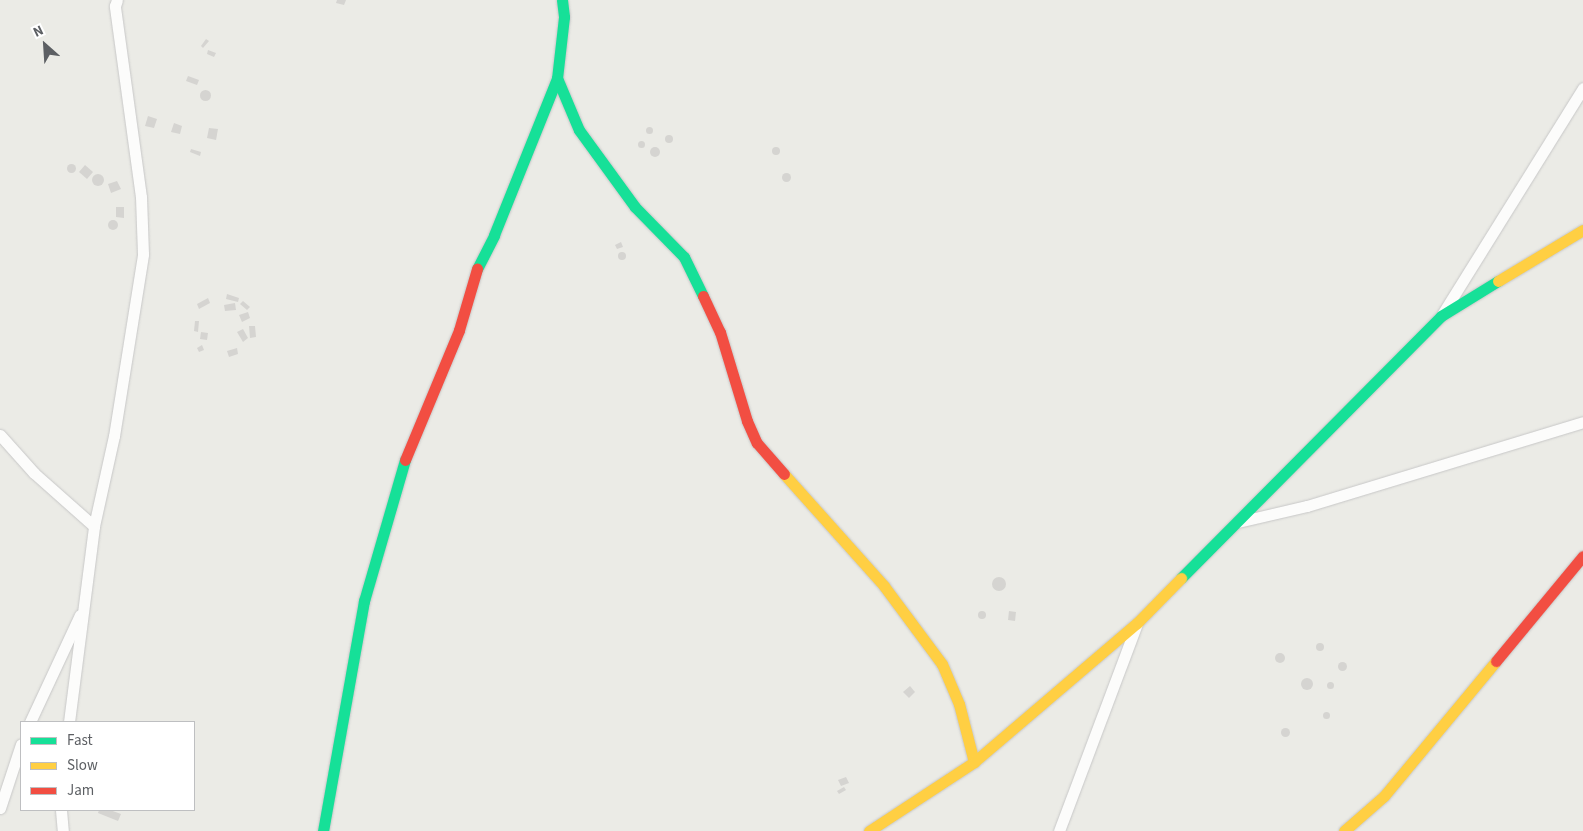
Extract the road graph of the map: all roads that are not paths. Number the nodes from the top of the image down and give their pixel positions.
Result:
1 (117, 0) edge
2 (562, 0) edge
3 (557, 78) junction
4 (1583, 88) edge
5 (1583, 230) edge
6 (1441, 316) junction
7 (1583, 422) edge
8 (0, 435) edge
9 (1238, 522) junction
10 (94, 526) junction
11 (1583, 556) edge
12 (85, 605) junction
13 (1137, 623) junction
14 (30, 721) edge
15 (69, 721) edge
16 (20, 747) edge
17 (974, 762) junction
18 (0, 808) edge
19 (61, 811) edge
20 (1061, 830) edge
21 (63, 831) edge
22 (323, 831) edge
23 (869, 831) edge
24 (1344, 831) edge

1 - 10 street
2 - 3 street
3 - 17 street
3 - 22 street
4 - 6 street
5 - 6 street
6 - 9 street
7 - 9 street
8 - 10 street
9 - 13 street
10 - 12 street
11 - 24 street
12 - 14 street
12 - 15 street
13 - 17 street
13 - 20 street
16 - 18 street
17 - 23 street
19 - 21 street

